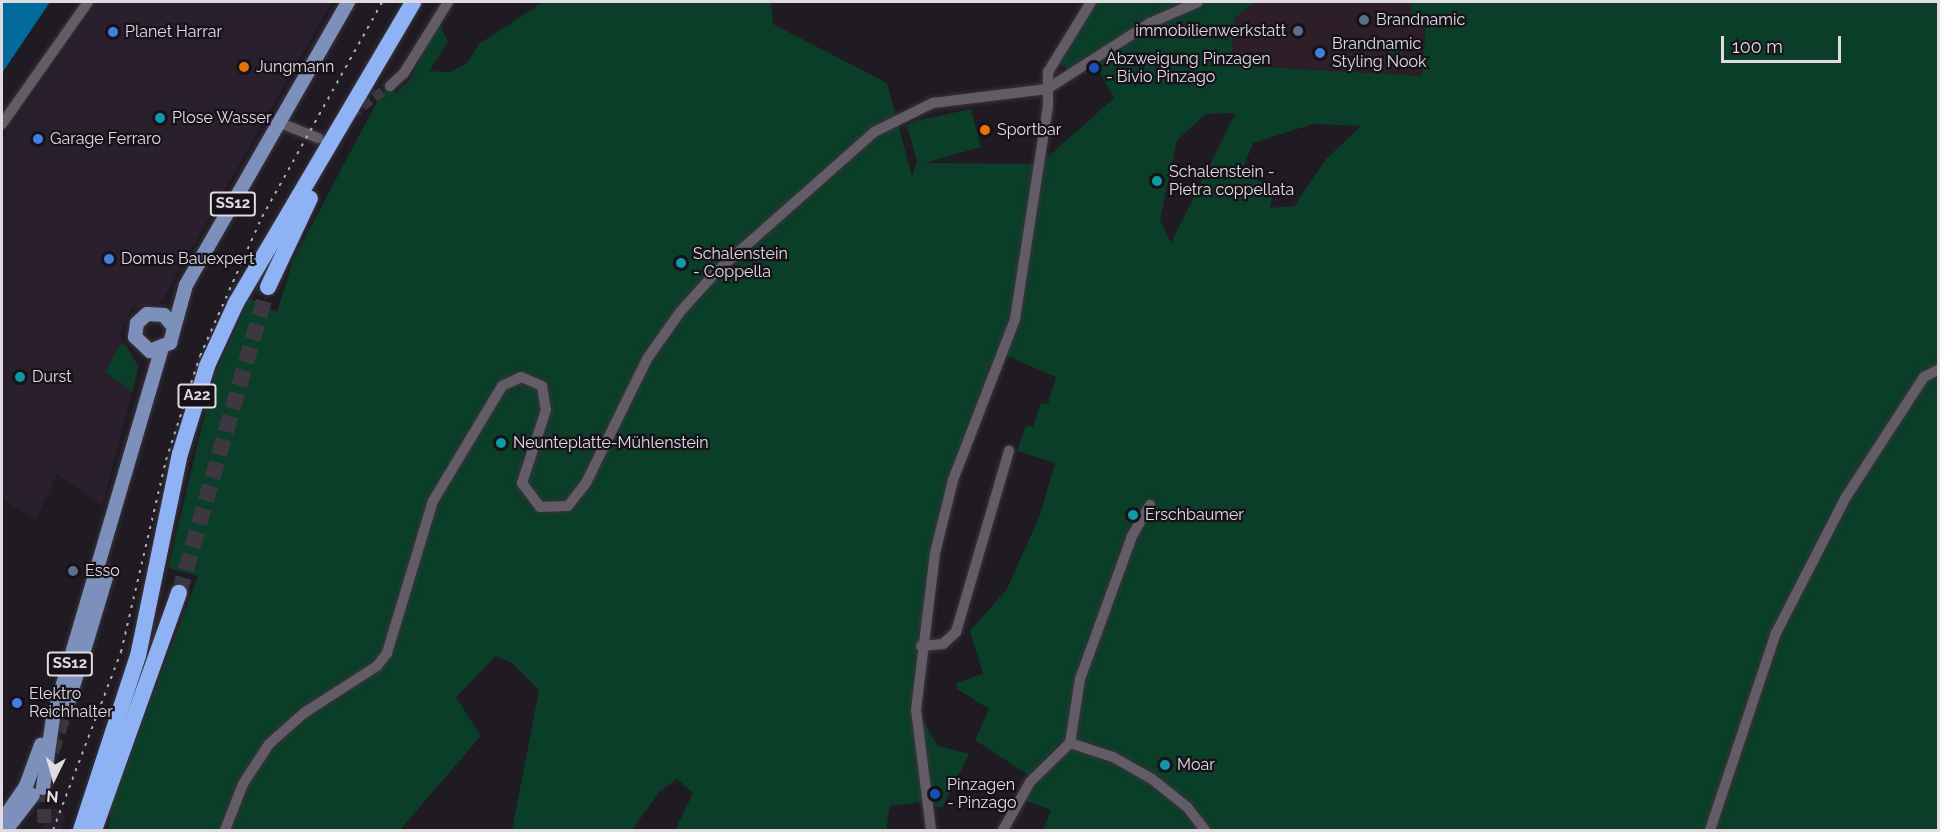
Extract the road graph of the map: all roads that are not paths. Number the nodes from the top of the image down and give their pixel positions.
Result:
1 (88, 2) edge
2 (348, 2) edge
3 (413, 2) edge
4 (425, 2) edge
5 (448, 2) edge
6 (1091, 2) edge
7 (1198, 2) edge
8 (390, 86) tunnel mouth
9 (1047, 89) junction
10 (280, 123) junction
11 (2, 124) edge
12 (318, 138) dead end
13 (186, 285) junction
14 (268, 287) tunnel mouth
15 (157, 313) junction
16 (172, 325) junction
17 (145, 349) junction
18 (161, 351) junction
19 (1938, 370) edge
20 (150, 382) junction
21 (1009, 451) dead end
22 (123, 485) junction
23 (1150, 504) dead end
24 (179, 592) tunnel mouth
25 (921, 646) junction
26 (66, 710) tunnel mouth
27 (53, 718) junction
28 (1070, 743) junction
29 (2, 821) edge
30 (6, 831) edge
31 (81, 831) edge
32 (93, 831) edge
33 (225, 831) edge
34 (931, 831) edge
35 (1002, 831) edge
36 (1205, 831) edge
37 (1710, 831) edge

1 - 11 street
2 - 10 main road, SS12
3 - 31 highway, A22
4 - 14 highway
5 - 8 street
6 - 9 street
7 - 9 street
9 - 25 street
9 - 33 street
10 - 12 street
10 - 13 main road, SS12
13 - 15 main road, SS12
13 - 16 main road, SS12
15 - 16 main road
15 - 17 main road, SS12
16 - 18 main road, SS12
17 - 18 main road
17 - 20 main road, SS12
18 - 20 main road, SS12
19 - 37 street
20 - 22 main road, SS12
21 - 25 street
22 - 26 main road
22 - 27 main road, SS12
23 - 28 street
24 - 32 highway
25 - 34 street
27 - 29 main road
27 - 30 main road, SS12
28 - 35 street
28 - 36 street

